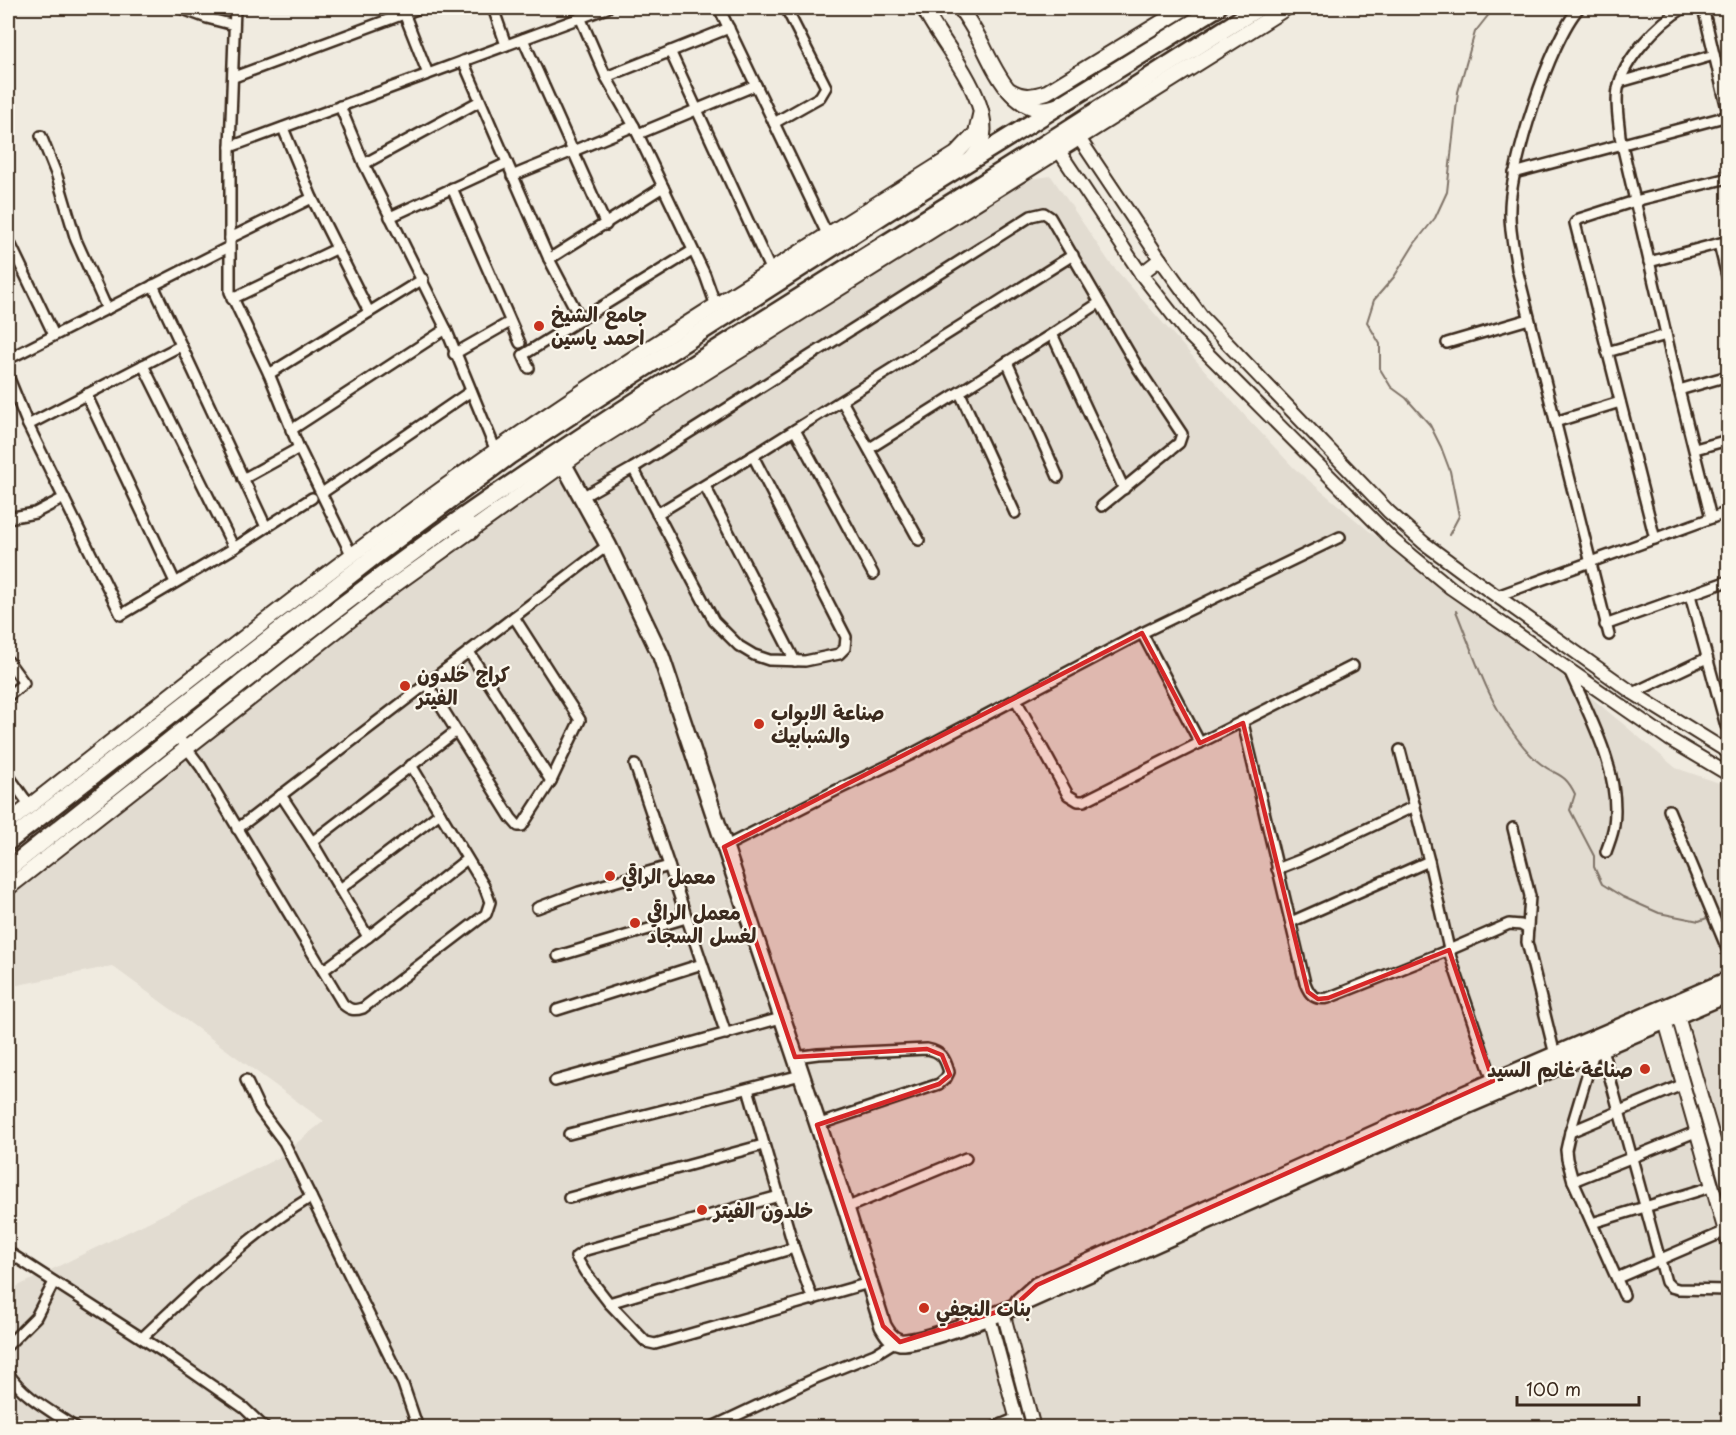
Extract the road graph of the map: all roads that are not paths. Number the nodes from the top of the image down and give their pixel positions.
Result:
1 (180, 8) edge
2 (245, 8) edge
3 (420, 8) edge
4 (493, 8) edge
5 (607, 8) edge
6 (719, 8) edge
7 (800, 8) edge
8 (924, 8) edge
9 (930, 8) edge
10 (954, 8) edge
11 (960, 8) edge
12 (1185, 8) edge
13 (1217, 8) edge
14 (1258, 8) edge
15 (1286, 8) edge
16 (1579, 8) edge
17 (1684, 8) edge
18 (1702, 8) edge
19 (235, 9) edge
20 (403, 10) edge
21 (787, 10) edge
22 (580, 17) junction
23 (234, 25) junction
24 (729, 28) junction
25 (523, 39) junction
26 (506, 45) junction
27 (1121, 48) junction
28 (670, 51) junction
29 (1714, 55) junction
30 (955, 57) junction
31 (463, 61) junction
32 (1131, 63) junction
33 (993, 68) junction
34 (1174, 70) junction
35 (428, 74) junction
36 (606, 76) junction
37 (234, 77) junction
38 (1620, 82) junction
39 (756, 85) junction
40 (1009, 90) junction
41 (480, 101) junction
42 (340, 106) junction
43 (1056, 106) junction
44 (696, 110) junction
45 (981, 111) junction
46 (1728, 115) edge
47 (774, 123) junction
48 (283, 128) junction
49 (636, 130) junction
50 (41, 136) dead end
51 (1079, 138) junction
52 (1622, 143) junction
53 (230, 147) junction
54 (574, 150) junction
55 (1059, 150) junction
56 (968, 161) junction
57 (507, 163) junction
58 (364, 164) junction
59 (1514, 173) junction
60 (512, 176) junction
61 (1728, 178) edge
62 (663, 187) junction
63 (452, 188) junction
64 (312, 198) junction
65 (1635, 201) junction
66 (885, 207) junction
67 (390, 217) junction
68 (606, 225) junction
69 (828, 236) junction
70 (8, 239) edge
71 (230, 243) junction
72 (899, 243) junction
73 (1724, 243) edge
74 (336, 249) junction
75 (692, 251) junction
76 (1073, 255) junction
77 (549, 259) junction
78 (1160, 259) junction
79 (1649, 262) junction
80 (771, 271) junction
81 (1141, 274) junction
82 (423, 279) junction
83 (1728, 280) edge
84 (153, 285) junction
85 (232, 299) junction
86 (1099, 303) junction
87 (716, 306) junction
88 (107, 309) junction
89 (369, 312) junction
90 (1529, 319) junction
91 (581, 321) junction
92 (510, 322) junction
93 (446, 329) junction
94 (1052, 334) junction
95 (54, 335) junction
96 (1666, 335) junction
97 (520, 343) dead end
98 (1447, 343) dead end
99 (180, 346) junction
100 (1607, 352) junction
101 (454, 354) junction
102 (8, 359) edge
103 (1007, 362) junction
104 (143, 365) junction
105 (529, 368) dead end
106 (269, 374) junction
107 (8, 376) edge
108 (1728, 376) edge
109 (1679, 390) junction
110 (471, 391) junction
111 (960, 393) junction
112 (86, 394) junction
113 (586, 397) junction
114 (842, 400) junction
115 (1620, 402) junction
116 (1555, 422) junction
117 (28, 425) junction
118 (291, 430) junction
119 (795, 430) junction
120 (1728, 440) edge
121 (299, 448) junction
122 (870, 448) junction
123 (1695, 449) junction
124 (496, 451) junction
125 (753, 456) junction
126 (554, 465) junction
127 (633, 468) junction
128 (1058, 477) dead end
129 (243, 479) junction
130 (460, 485) junction
131 (705, 486) junction
132 (1124, 489) junction
133 (322, 493) junction
134 (582, 497) junction
135 (64, 498) junction
136 (312, 498) dead end
137 (1102, 506) dead end
138 (1728, 512) edge
139 (1015, 513) dead end
140 (657, 514) junction
141 (8, 518) edge
142 (1711, 518) junction
143 (466, 524) junction
144 (266, 527) junction
145 (1340, 537) dead end
146 (1655, 539) junction
147 (919, 540) dead end
148 (608, 545) junction
149 (234, 548) junction
150 (376, 555) junction
151 (352, 556) junction
152 (1590, 562) junction
153 (387, 572) junction
154 (873, 574) dead end
155 (1728, 581) edge
156 (175, 582) junction
157 (1690, 595) junction
158 (1497, 596) junction
159 (1516, 609) junction
160 (514, 617) junction
161 (1502, 622) junction
162 (1605, 625) junction
163 (1142, 633) junction
164 (261, 635) junction
165 (1609, 635) dead end
166 (469, 652) junction
167 (1707, 658) junction
168 (8, 661) edge
169 (795, 661) junction
170 (1353, 666) dead end
171 (1569, 670) junction
172 (427, 684) junction
173 (190, 690) junction
174 (1633, 693) junction
175 (8, 696) edge
176 (1016, 700) junction
177 (1243, 723) junction
178 (1728, 727) edge
179 (455, 732) junction
180 (181, 741) junction
181 (1200, 743) junction
182 (1400, 750) dead end
183 (1728, 752) edge
184 (411, 765) junction
185 (635, 765) dead end
186 (1728, 774) edge
187 (8, 775) edge
188 (551, 781) junction
189 (281, 795) junction
190 (30, 806) junction
191 (1415, 806) junction
192 (1669, 810) dead end
193 (440, 813) junction
194 (8, 823) edge
195 (1514, 828) dead end
196 (237, 829) junction
197 (8, 842) edge
198 (312, 842) junction
199 (724, 847) junction
200 (1606, 852) dead end
201 (467, 858) junction
202 (1429, 861) junction
203 (669, 866) junction
204 (8, 869) edge
205 (1277, 869) junction
206 (8, 888) edge
207 (340, 889) junction
208 (537, 908) dead end
209 (686, 918) junction
210 (1291, 922) junction
211 (1528, 929) junction
212 (368, 937) junction
213 (1449, 950) junction
214 (1728, 951) edge
215 (558, 956) dead end
216 (702, 964) junction
217 (324, 970) junction
218 (1728, 980) edge
219 (1728, 994) edge
220 (557, 1010) dead end
221 (1670, 1013) junction
222 (781, 1018) junction
223 (726, 1034) junction
224 (1598, 1051) junction
225 (1555, 1055) junction
226 (795, 1057) junction
227 (801, 1075) junction
228 (246, 1080) dead end
229 (555, 1081) dead end
230 (1494, 1081) junction
231 (1684, 1084) junction
232 (748, 1089) junction
233 (1618, 1112) junction
234 (818, 1125) junction
235 (1698, 1131) junction
236 (1570, 1132) junction
237 (569, 1134) dead end
238 (763, 1145) junction
239 (966, 1158) dead end
240 (1632, 1158) junction
241 (1574, 1181) junction
242 (1714, 1186) junction
243 (1728, 1190) edge
244 (779, 1196) junction
245 (311, 1197) junction
246 (569, 1198) dead end
247 (1646, 1207) junction
248 (846, 1208) junction
249 (1592, 1223) junction
250 (1727, 1236) edge
251 (794, 1248) junction
252 (8, 1252) edge
253 (1660, 1259) junction
254 (1617, 1278) junction
255 (54, 1282) junction
256 (869, 1283) junction
257 (1728, 1290) edge
258 (1624, 1295) dead end
259 (813, 1300) junction
260 (609, 1303) junction
261 (1002, 1312) junction
262 (142, 1338) junction
263 (896, 1341) junction
264 (8, 1345) edge
265 (8, 1373) edge
266 (1018, 1423) edge
267 (76, 1428) edge
268 (265, 1428) edge
269 (418, 1428) edge
270 (710, 1428) edge
271 (993, 1428) edge
272 (1034, 1428) edge

1 - 23 street
2 - 19 street
3 - 20 street
4 - 26 street
5 - 22 street
6 - 24 street
7 - 21 street
8 - 30 main road
9 - 30 main road
10 - 33 main road
11 - 33 main road
12 - 27 main road
13 - 32 highway
14 - 34 highway
15 - 34 main road
16 - 59 street
17 - 38 street
18 - 29 street
19 - 23 street
20 - 35 street
20 - 37 street
21 - 47 street
22 - 25 street
22 - 36 street
23 - 37 street
24 - 28 street
24 - 39 street
25 - 26 street
25 - 54 street
26 - 31 street
27 - 32 highway
27 - 40 main road
28 - 36 street
28 - 44 street
29 - 38 street
29 - 46 street
30 - 45 main road
31 - 35 street
31 - 41 street
32 - 43 highway
33 - 40 main road
34 - 51 main road
34 - 72 highway
35 - 42 street
36 - 49 street
37 - 53 street
38 - 52 street
39 - 44 street
39 - 47 street
40 - 43 main road
41 - 57 street
41 - 58 street
42 - 48 street
42 - 58 street
43 - 56 highway
44 - 49 street
44 - 80 street
45 - 56 main road
45 - 66 main road
46 - 52 street
47 - 69 street
48 - 53 street
48 - 64 street
49 - 54 street
49 - 62 street
50 - 88 street
51 - 55 main road
51 - 78 street
52 - 59 street
52 - 65 street
53 - 71 street
54 - 60 street
54 - 68 street
55 - 72 main road
55 - 81 street
56 - 66 highway
57 - 60 street
57 - 63 street
58 - 67 street
59 - 90 street
60 - 77 street
61 - 65 street
62 - 68 street
62 - 75 street
63 - 67 street
63 - 92 street
64 - 71 street
64 - 74 street
65 - 79 street
65 - 100 street
66 - 69 main road
66 - 113 highway
67 - 82 street
68 - 77 street
69 - 80 main road
70 - 95 street
71 - 84 street
71 - 85 street
72 - 126 highway
73 - 79 street
73 - 83 street
74 - 85 street
74 - 89 street
75 - 87 street
75 - 91 street
76 - 86 street
76 - 114 street
76 - 127 street
77 - 91 street
78 - 81 street
78 - 158 street
79 - 96 street
80 - 87 main road
81 - 161 street
82 - 89 street
82 - 93 street
84 - 88 street
84 - 99 street
85 - 106 street
86 - 94 street
86 - 132 street
87 - 113 main road
88 - 95 street
89 - 106 street
90 - 98 street
90 - 116 street
91 - 105 street
92 - 97 street
92 - 101 street
93 - 101 street
93 - 118 street
94 - 103 street
94 - 132 street
95 - 102 street
96 - 100 street
96 - 109 street
99 - 104 street
99 - 129 street
100 - 115 street
101 - 110 street
103 - 111 street
103 - 128 street
104 - 112 street
104 - 149 street
106 - 118 street
107 - 117 street
108 - 109 street
109 - 123 street
110 - 124 street
110 - 133 street
111 - 122 street
111 - 139 street
112 - 117 street
112 - 156 street
113 - 124 main road
113 - 130 highway
114 - 119 street
114 - 122 street
115 - 116 street
115 - 146 street
116 - 152 street
117 - 135 street
118 - 121 street
119 - 125 street
119 - 154 street
120 - 123 street
121 - 129 street
121 - 133 street
122 - 147 street
123 - 142 street
124 - 130 main road
125 - 131 street
125 - 169 street
126 - 134 main road
126 - 143 highway
127 - 134 street
127 - 140 street
129 - 144 street
130 - 150 highway
130 - 151 main road
131 - 140 street
131 - 169 street
132 - 137 street
133 - 151 street
134 - 148 main road
135 - 141 street
135 - 156 street
136 - 144 street
138 - 142 street
140 - 169 street
142 - 146 street
143 - 153 highway
143 - 180 main road
144 - 149 street
145 - 163 street
146 - 152 street
148 - 160 street
148 - 199 main road
149 - 156 street
150 - 153 highway
150 - 164 highway
151 - 164 main road
152 - 158 street
152 - 162 street
153 - 180 highway
155 - 157 street
157 - 162 street
157 - 167 street
158 - 159 street
159 - 161 street
159 - 174 street
160 - 166 street
160 - 188 street
161 - 171 street
162 - 165 street
163 - 176 street
163 - 181 street
164 - 173 highway
166 - 172 street
166 - 188 street
167 - 174 street
167 - 178 street
168 - 175 street
170 - 177 street
171 - 186 street
171 - 200 street
172 - 179 street
172 - 189 street
173 - 190 main road
173 - 197 highway
174 - 183 street
176 - 181 street
176 - 199 street
177 - 181 street
177 - 205 street
179 - 184 street
179 - 188 street
180 - 196 street
180 - 204 highway
180 - 206 main road
182 - 191 street
184 - 193 street
184 - 198 street
185 - 203 street
187 - 190 street
189 - 196 street
189 - 198 street
190 - 194 main road
191 - 202 street
191 - 205 street
192 - 214 street
193 - 201 street
193 - 207 street
195 - 211 street
196 - 217 street
198 - 207 street
199 - 222 main road
201 - 212 street
201 - 217 street
202 - 210 street
202 - 213 street
203 - 208 street
203 - 209 street
205 - 210 street
207 - 212 street
209 - 215 street
209 - 216 street
210 - 213 street
211 - 213 street
211 - 225 street
212 - 217 street
213 - 230 street
216 - 220 street
216 - 223 street
218 - 221 main road
219 - 221 main road
221 - 224 main road
221 - 225 main road
221 - 231 street
221 - 243 street
222 - 223 street
222 - 226 main road
223 - 229 street
224 - 233 street
224 - 236 street
224 - 261 main road
225 - 230 main road
226 - 227 main road
226 - 234 street
227 - 232 street
227 - 234 main road
228 - 245 street
230 - 261 main road
231 - 233 street
231 - 235 street
232 - 237 street
232 - 238 street
233 - 236 street
233 - 240 street
234 - 248 main road
235 - 240 street
235 - 242 street
236 - 241 street
238 - 244 street
238 - 246 street
239 - 248 street
240 - 241 street
240 - 247 street
241 - 249 street
242 - 247 street
242 - 250 street
244 - 251 street
244 - 260 street
245 - 262 street
245 - 269 street
247 - 249 street
247 - 253 street
248 - 256 main road
249 - 254 street
250 - 253 street
251 - 259 street
251 - 260 street
252 - 255 street
253 - 254 street
253 - 257 street
254 - 258 street
255 - 262 street
255 - 264 street
256 - 259 street
256 - 263 main road
259 - 260 street
261 - 263 main road
261 - 266 street
261 - 272 street
262 - 268 street
263 - 270 street
265 - 267 street
266 - 271 street

